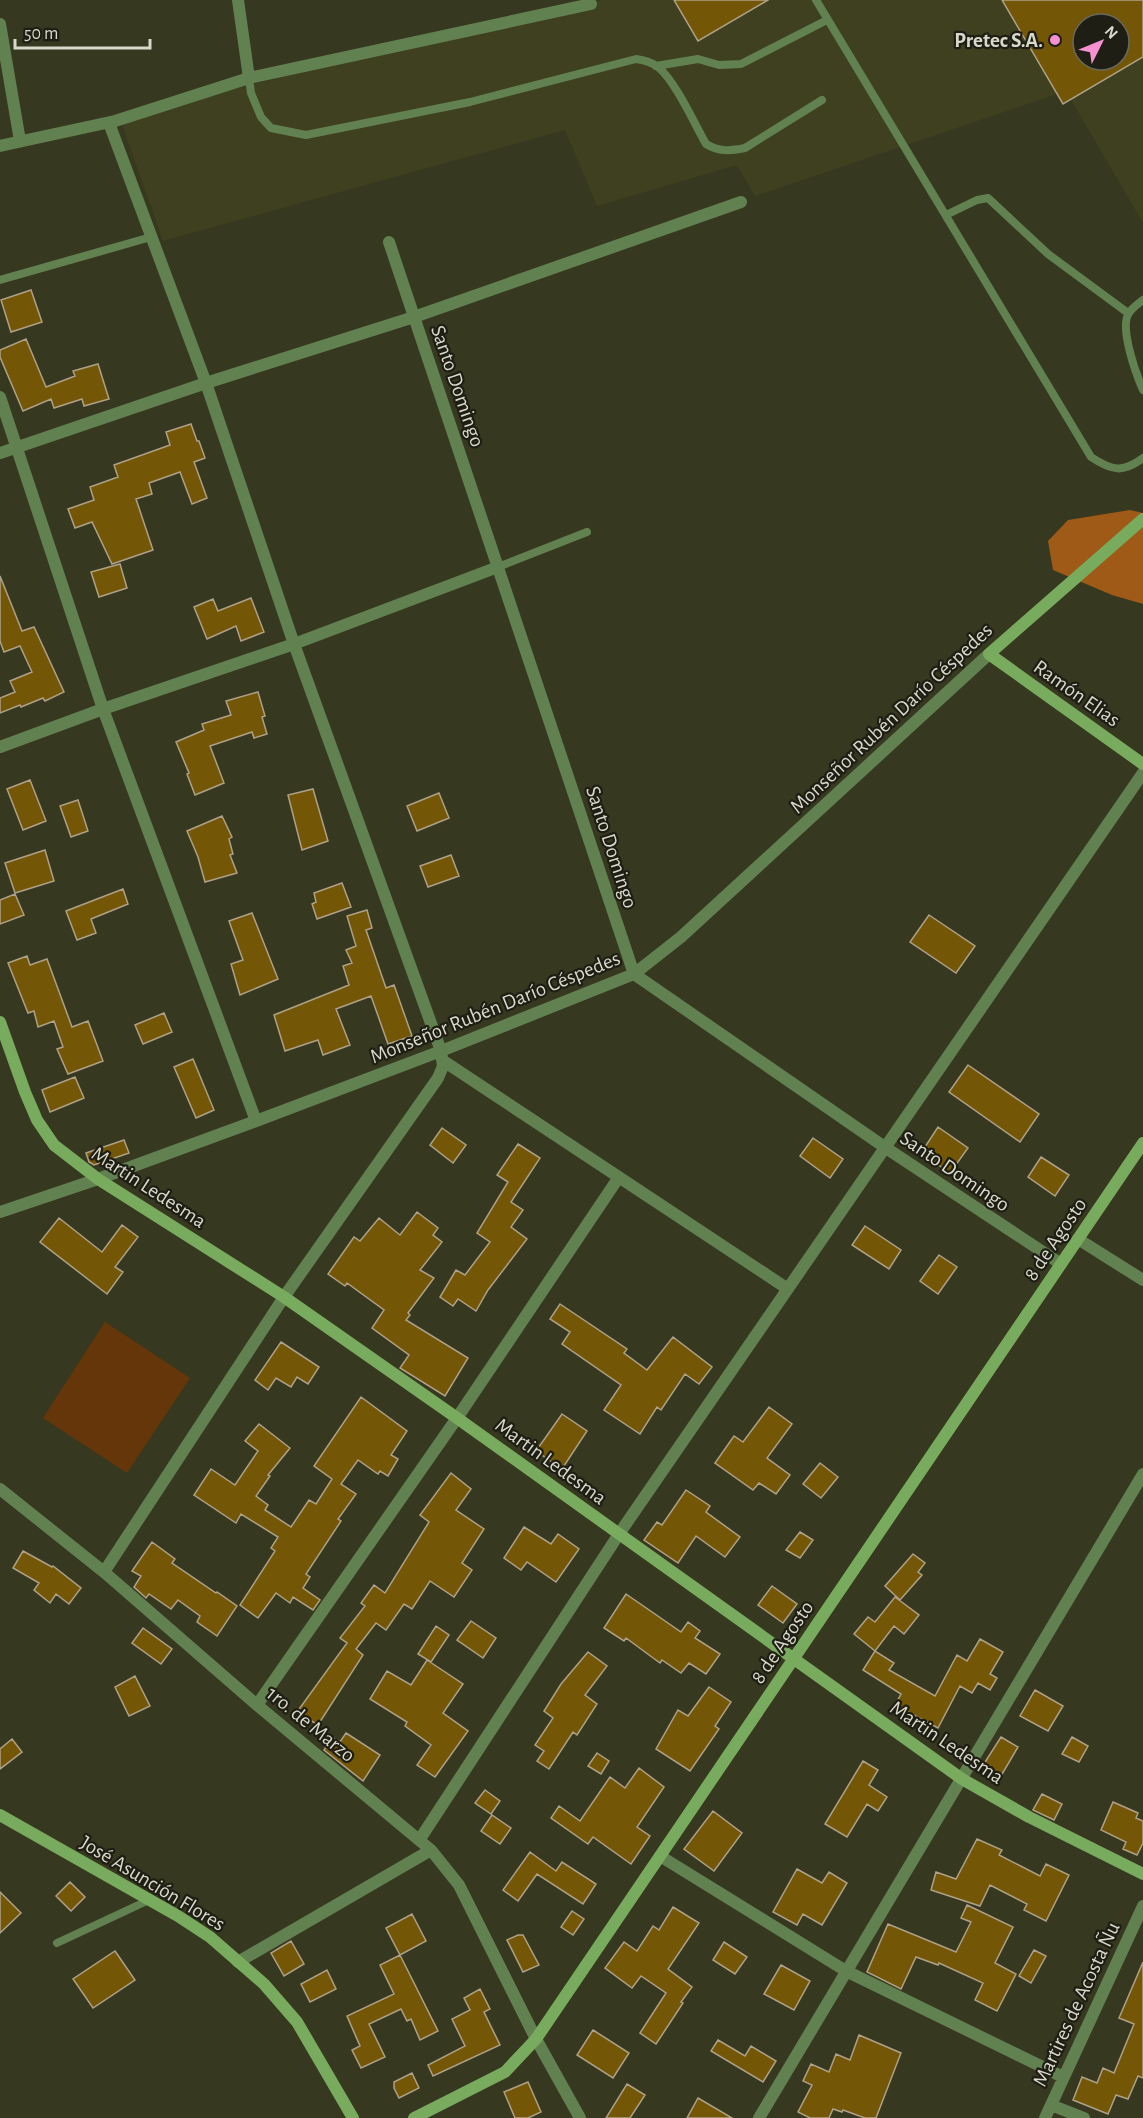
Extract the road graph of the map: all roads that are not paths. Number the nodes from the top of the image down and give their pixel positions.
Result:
1 (238, 0) edge
2 (816, 0) edge
3 (591, 4) dead end
4 (827, 20) junction
5 (0, 24) edge
6 (656, 66) junction
7 (249, 78) junction
8 (822, 100) dead end
9 (109, 123) junction
10 (20, 141) junction
11 (0, 146) edge
12 (741, 202) dead end
13 (946, 215) junction
14 (152, 237) junction
15 (389, 242) dead end
16 (0, 280) edge
17 (1143, 300) edge
18 (1128, 313) junction
19 (414, 317) junction
20 (206, 383) junction
21 (1143, 390) edge
22 (0, 397) edge
23 (17, 448) junction
24 (0, 453) edge
25 (1143, 458) edge
26 (1143, 519) edge
27 (587, 532) dead end
28 (498, 567) junction
29 (294, 644) junction
30 (989, 654) junction
31 (103, 709) junction
32 (0, 747) edge
33 (1143, 764) edge
34 (1143, 773) edge
35 (633, 974) junction
36 (0, 1022) edge
37 (441, 1055) junction
38 (255, 1121) junction
39 (1143, 1143) edge
40 (886, 1148) junction
41 (619, 1177) junction
42 (99, 1179) junction
43 (0, 1212) edge
44 (1078, 1239) junction
45 (1061, 1264) junction
46 (1143, 1280) edge
47 (788, 1289) junction
48 (284, 1297) junction
49 (457, 1418) junction
50 (1143, 1474) edge
51 (0, 1489) edge
52 (619, 1534) junction
53 (104, 1572) junction
54 (794, 1660) junction
55 (256, 1705) junction
56 (962, 1779) junction
57 (0, 1815) edge
58 (420, 1839) junction
59 (431, 1850) junction
60 (660, 1856) junction
61 (1143, 1874) edge
62 (149, 1900) junction
63 (1143, 1906) edge
64 (57, 1943) dead end
65 (238, 1962) junction
66 (846, 1971) junction
67 (536, 2039) junction
68 (1063, 2077) junction
69 (1051, 2105) junction
70 (353, 2118) edge
71 (414, 2118) edge
72 (580, 2118) edge
73 (759, 2118) edge
74 (1045, 2118) edge
75 (1083, 2118) edge

1 - 7 street
2 - 4 lane
3 - 7 street
4 - 6 lane
4 - 13 lane
5 - 10 street
6 - 7 lane
6 - 8 lane
7 - 9 street
9 - 10 street
9 - 14 street
10 - 11 street
12 - 19 street
13 - 18 lane
13 - 25 lane
14 - 16 lane
14 - 20 street
15 - 19 street, Santo Domingo
17 - 18 lane
18 - 21 lane
19 - 20 street
19 - 28 street, Santo Domingo
20 - 23 street
20 - 29 street
22 - 23 street
23 - 24 street
23 - 31 street
26 - 30 street, Monseñor Rubén Darío Céspedes
27 - 28 lane
28 - 29 street
28 - 35 street, Santo Domingo
29 - 31 street
29 - 37 street
30 - 33 street, Ramón Elias
30 - 35 street, Monseñor Rubén Darío Céspedes
31 - 32 street
31 - 38 street
34 - 40 street
35 - 37 street, Monseñor Rubén Darío Céspedes
35 - 40 street, Santo Domingo
36 - 42 street, Martin Ledesma
37 - 38 street, Monseñor Rubén Darío Céspedes
37 - 41 street
37 - 48 street
38 - 42 street, Monseñor Rubén Darío Céspedes
39 - 44 street, 8 de Agosto
40 - 45 street, Santo Domingo
40 - 47 street
41 - 47 street
41 - 49 street
42 - 43 street, Monseñor Rubén Darío Céspedes
42 - 48 street, Martin Ledesma
44 - 45 street, 8 de Agosto
44 - 46 street
45 - 54 street, 8 de Agosto
47 - 52 street
48 - 49 street, Martin Ledesma
48 - 53 street
49 - 52 street, Martin Ledesma
49 - 55 street
50 - 56 street
51 - 53 street, 1ro. de Marzo
52 - 54 street, Martin Ledesma
52 - 58 street
53 - 55 street, 1ro. de Marzo
54 - 56 street, Martin Ledesma
54 - 60 street, 8 de Agosto
55 - 58 street, 1ro. de Marzo
56 - 61 street, Martin Ledesma
56 - 66 street
57 - 62 street, José Asunción Flores
58 - 59 street, 1ro. de Marzo
59 - 65 street
59 - 67 street, 1ro. de Marzo
60 - 66 street
60 - 67 street, 8 de Agosto
62 - 64 lane
62 - 65 street, José Asunción Flores
63 - 68 street, Martires de Acosta Ñu
65 - 70 street, José Asunción Flores
66 - 68 street
66 - 73 street
67 - 71 street, 8 de Agosto
67 - 72 street, 1ro. de Marzo
68 - 69 street, Martires de Acosta Ñu
69 - 74 street, Martires de Acosta Ñu
69 - 75 street

